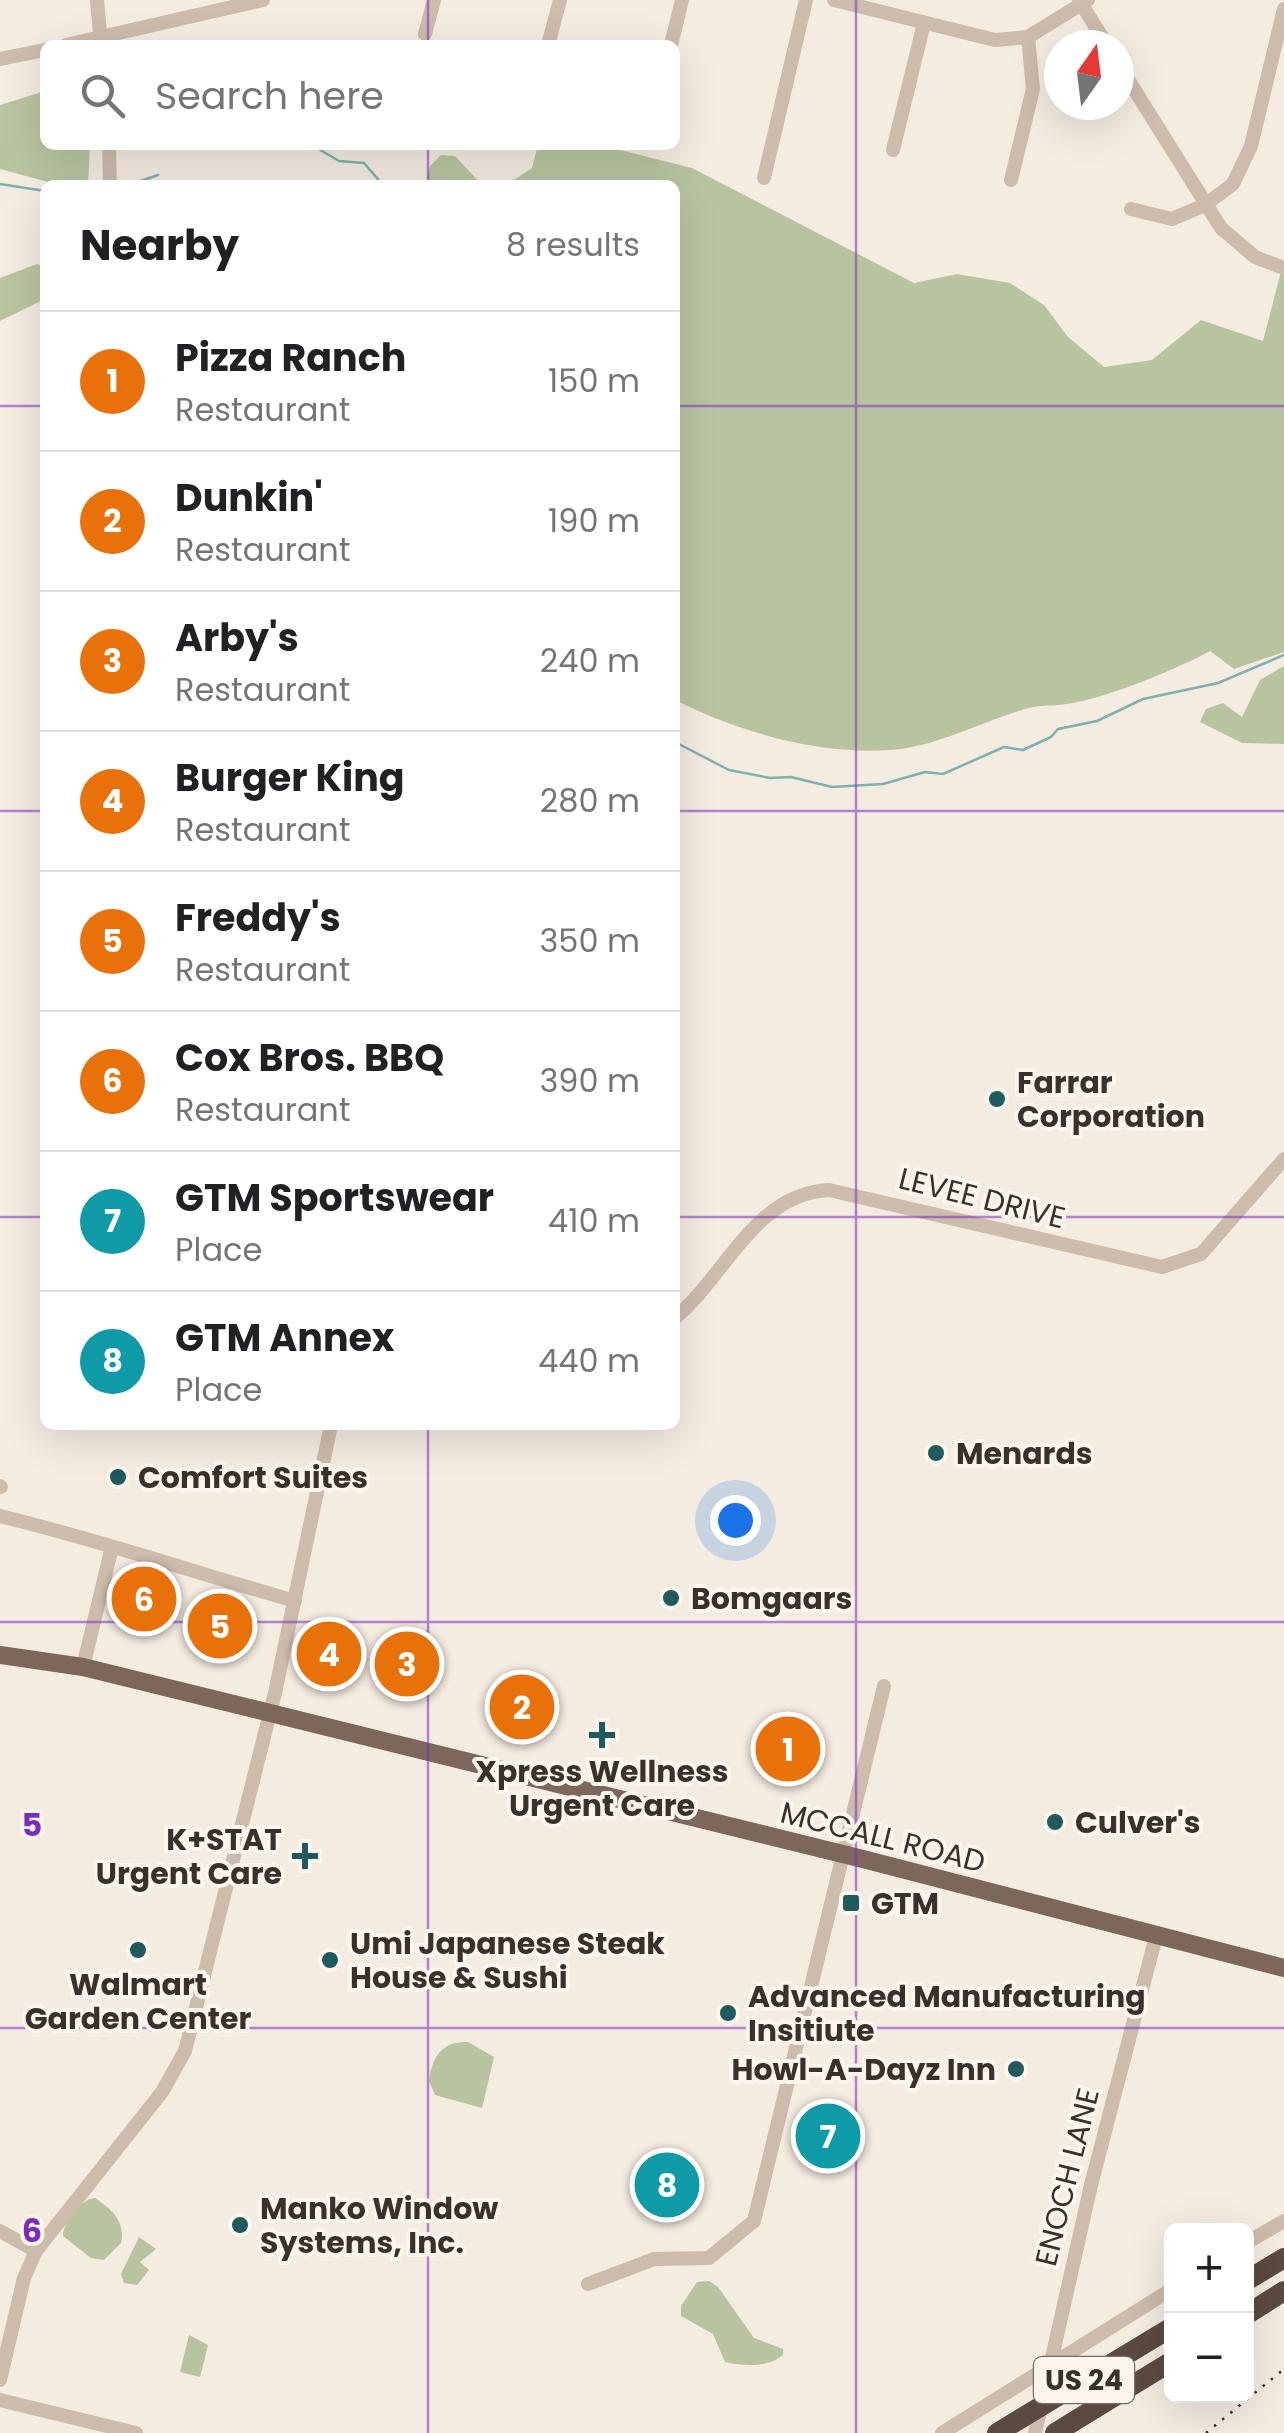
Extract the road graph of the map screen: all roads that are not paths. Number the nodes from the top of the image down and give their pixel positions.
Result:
1 (97, 0) edge
2 (264, 0) edge
3 (434, 0) edge
4 (560, 0) edge
5 (682, 0) edge
6 (806, 0) edge
7 (834, 0) edge
8 (1083, 1) edge
9 (228, 5) edge
10 (1284, 9) edge
11 (924, 23) junction
12 (1099, 30) edge
13 (425, 34) dead end
14 (1028, 36) junction
15 (100, 40) edge
16 (104, 40) edge
17 (549, 40) edge
18 (672, 40) edge
19 (40, 51) edge
20 (0, 59) edge
21 (1134, 89) edge
22 (108, 150) edge
23 (893, 150) dead end
24 (764, 178) dead end
25 (110, 180) edge
26 (1011, 180) dead end
27 (1205, 204) junction
28 (1131, 209) dead end
29 (1281, 267) dead end
30 (1284, 1160) edge
31 (680, 1314) edge
32 (330, 1430) edge
33 (0, 1516) edge
34 (112, 1547) junction
35 (295, 1601) junction
36 (0, 1655) edge
37 (83, 1668) junction
38 (884, 1686) dead end
39 (270, 1714) junction
40 (842, 1854) junction
41 (1156, 1936) junction
42 (1284, 1968) edge
43 (1284, 2221) edge
44 (0, 2231) edge
45 (1254, 2238) edge
46 (36, 2251) junction
47 (1284, 2258) edge
48 (1254, 2276) edge
49 (588, 2284) dead end
50 (1284, 2292) edge
51 (1164, 2293) edge
52 (1249, 2313) edge
53 (1164, 2332) edge
54 (1050, 2362) junction
55 (1164, 2366) edge
56 (0, 2380) edge
57 (0, 2400) edge
58 (1038, 2408) junction
59 (136, 2433) edge
60 (942, 2433) edge
61 (997, 2433) edge
62 (1035, 2433) edge
63 (1055, 2433) edge

1 - 15 street
2 - 9 street
3 - 13 street
4 - 17 street
5 - 18 street
6 - 24 street
7 - 11 street
8 - 12 street
8 - 14 street
9 - 16 street
10 - 27 street
11 - 14 street
11 - 23 street
14 - 26 street
19 - 20 street
21 - 27 street
22 - 25 street
27 - 28 street
27 - 29 street
30 - 31 street, LEVEE DRIVE
32 - 35 street
33 - 34 street
34 - 35 street
34 - 37 street
35 - 39 street
36 - 37 main road, MCCALL ROAD
37 - 39 main road, MCCALL ROAD
38 - 40 street
39 - 40 main road, MCCALL ROAD
39 - 46 street
40 - 41 main road, MCCALL ROAD
40 - 49 street
41 - 42 main road, MCCALL ROAD
41 - 54 street, ENOCH LANE
43 - 45 street
44 - 46 street
46 - 56 street
47 - 48 highway
50 - 52 highway
51 - 54 street
53 - 58 highway, US 24
54 - 58 street, ENOCH LANE
54 - 60 street
55 - 63 highway, US 24
57 - 59 street
58 - 61 highway, US 24
58 - 62 street, ENOCH LANE

